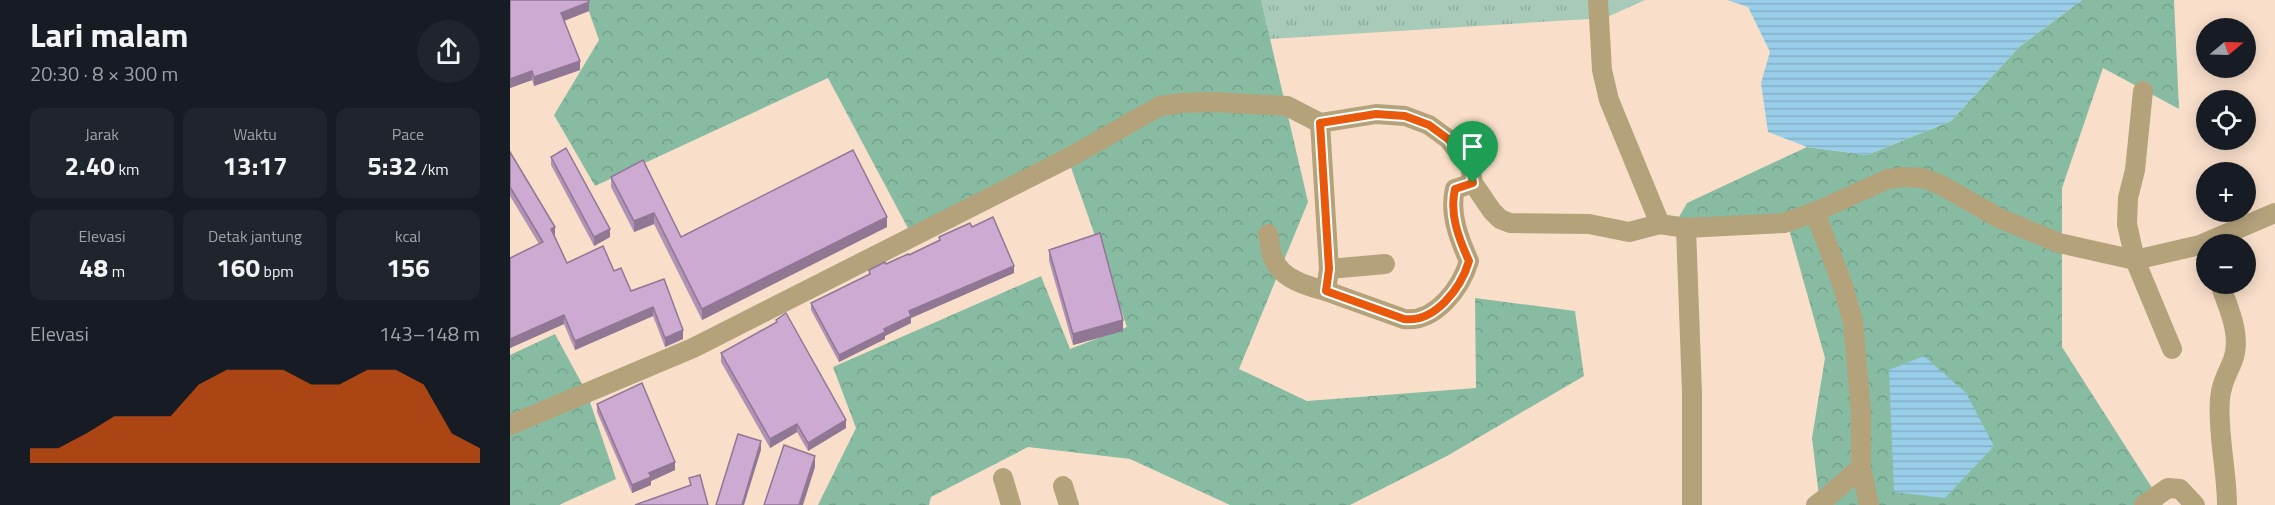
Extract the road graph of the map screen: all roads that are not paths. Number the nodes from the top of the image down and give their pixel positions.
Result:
1 (1598, 0) edge
2 (2143, 91) dead end
3 (1320, 123) junction
4 (1473, 183) junction
5 (1815, 212) junction
6 (2275, 213) edge
7 (1660, 224) junction
8 (1686, 228) junction
9 (1268, 234) dead end
10 (2235, 234) edge
11 (2196, 252) edge
12 (2135, 260) junction
13 (1385, 264) dead end
14 (1329, 269) junction
15 (1326, 291) junction
16 (2224, 294) edge
17 (2172, 349) dead end
18 (510, 425) edge
19 (1861, 467) junction
20 (1003, 478) dead end
21 (1063, 486) dead end
22 (1011, 505) edge
23 (1069, 505) edge
24 (1692, 505) edge
25 (1815, 505) edge
26 (1869, 505) edge
27 (2144, 505) edge
28 (2195, 505) edge
29 (2227, 505) edge

1 - 7 street
2 - 12 street
3 - 4 street
3 - 14 street
3 - 18 street
4 - 7 street
4 - 15 street
5 - 8 street
5 - 12 street
5 - 19 street
6 - 10 street
7 - 8 street
8 - 24 street
9 - 15 street
11 - 12 street
12 - 17 street
13 - 14 street
14 - 15 street
16 - 29 street
19 - 25 street
19 - 26 street
20 - 22 street
21 - 23 street
27 - 28 street

